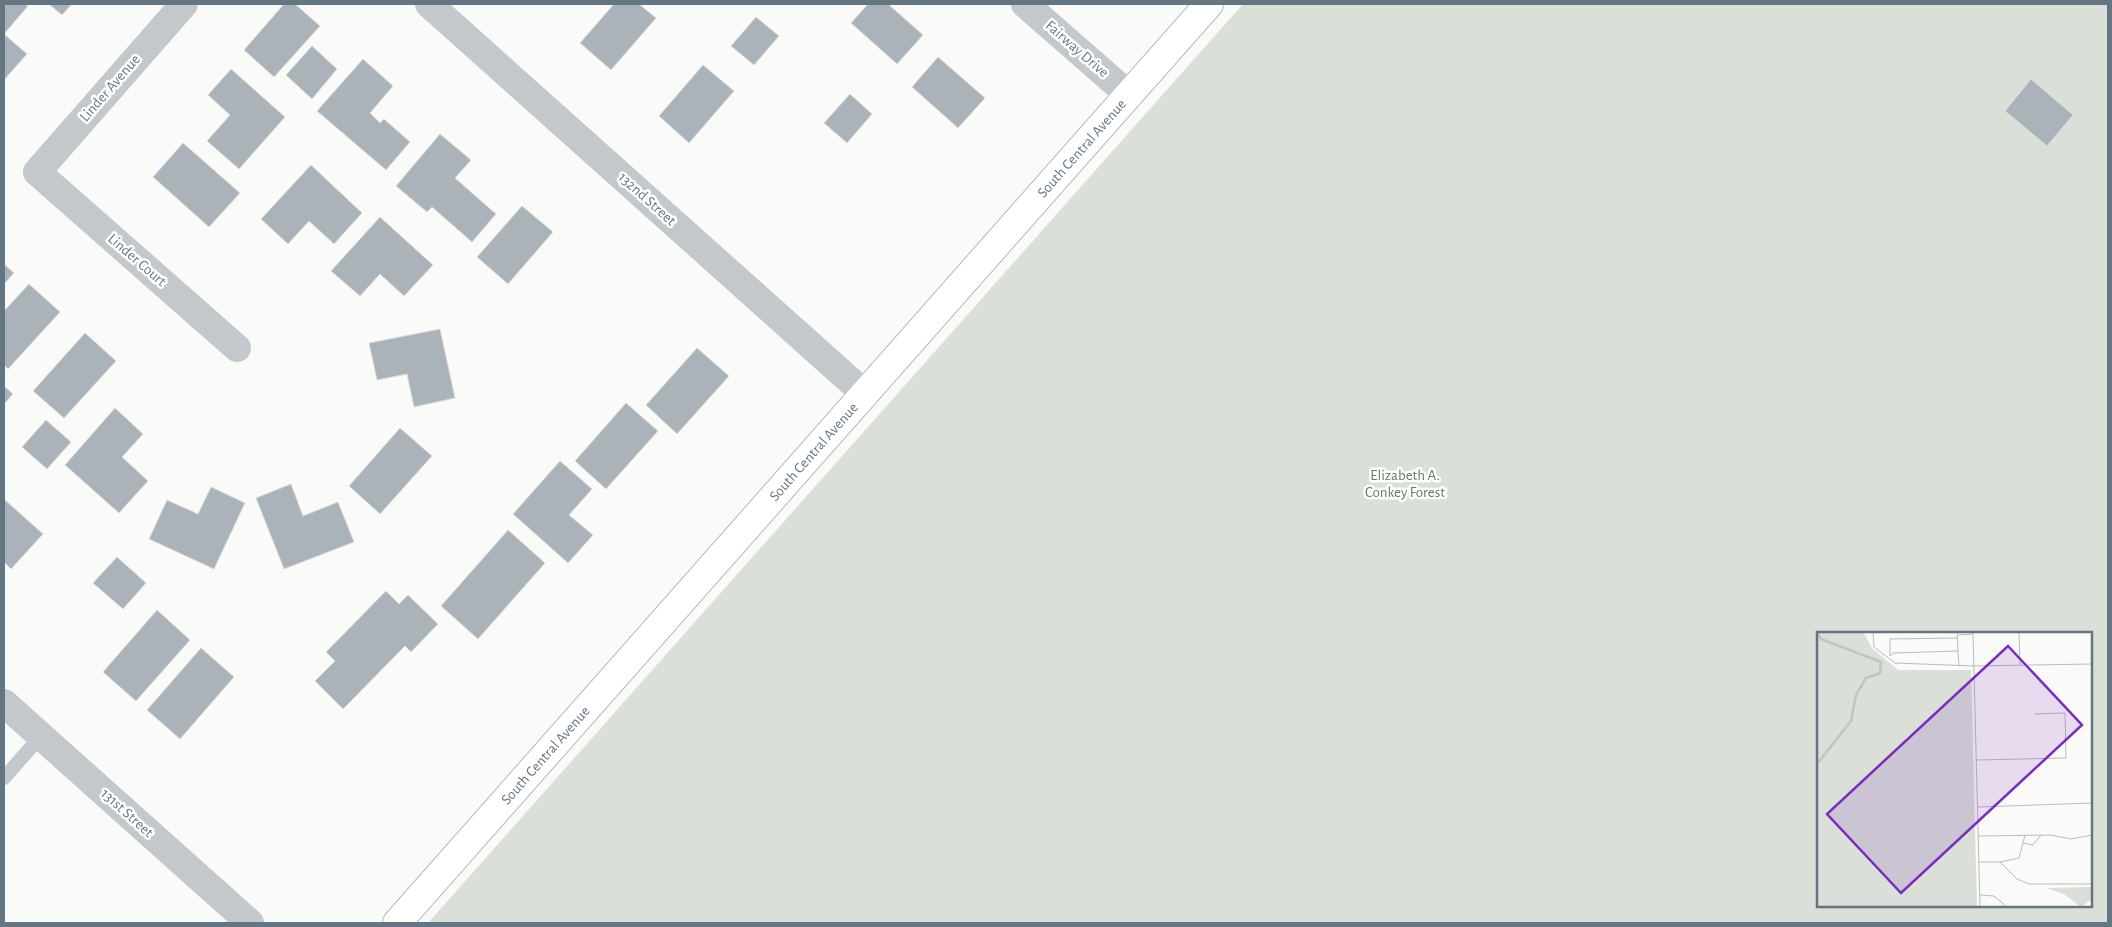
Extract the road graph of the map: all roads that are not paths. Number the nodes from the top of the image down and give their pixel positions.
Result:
1 (184, 4) edge
2 (429, 4) edge
3 (1025, 4) edge
4 (1209, 4) edge
5 (1129, 95) junction
6 (37, 172) joint
7 (238, 348) dead end
8 (865, 394) junction
9 (4, 703) edge
10 (41, 736) junction
11 (4, 778) edge
12 (250, 923) edge
13 (397, 923) edge

1 - 6 street, Linder Avenue
2 - 8 street, 132nd Street
3 - 5 street, Fairway Drive
4 - 5 street, South Central Avenue
5 - 8 street, South Central Avenue
6 - 7 street, Linder Court
8 - 13 street, South Central Avenue
9 - 10 street, 131st Street
10 - 11 lane
10 - 12 street, 131st Street

